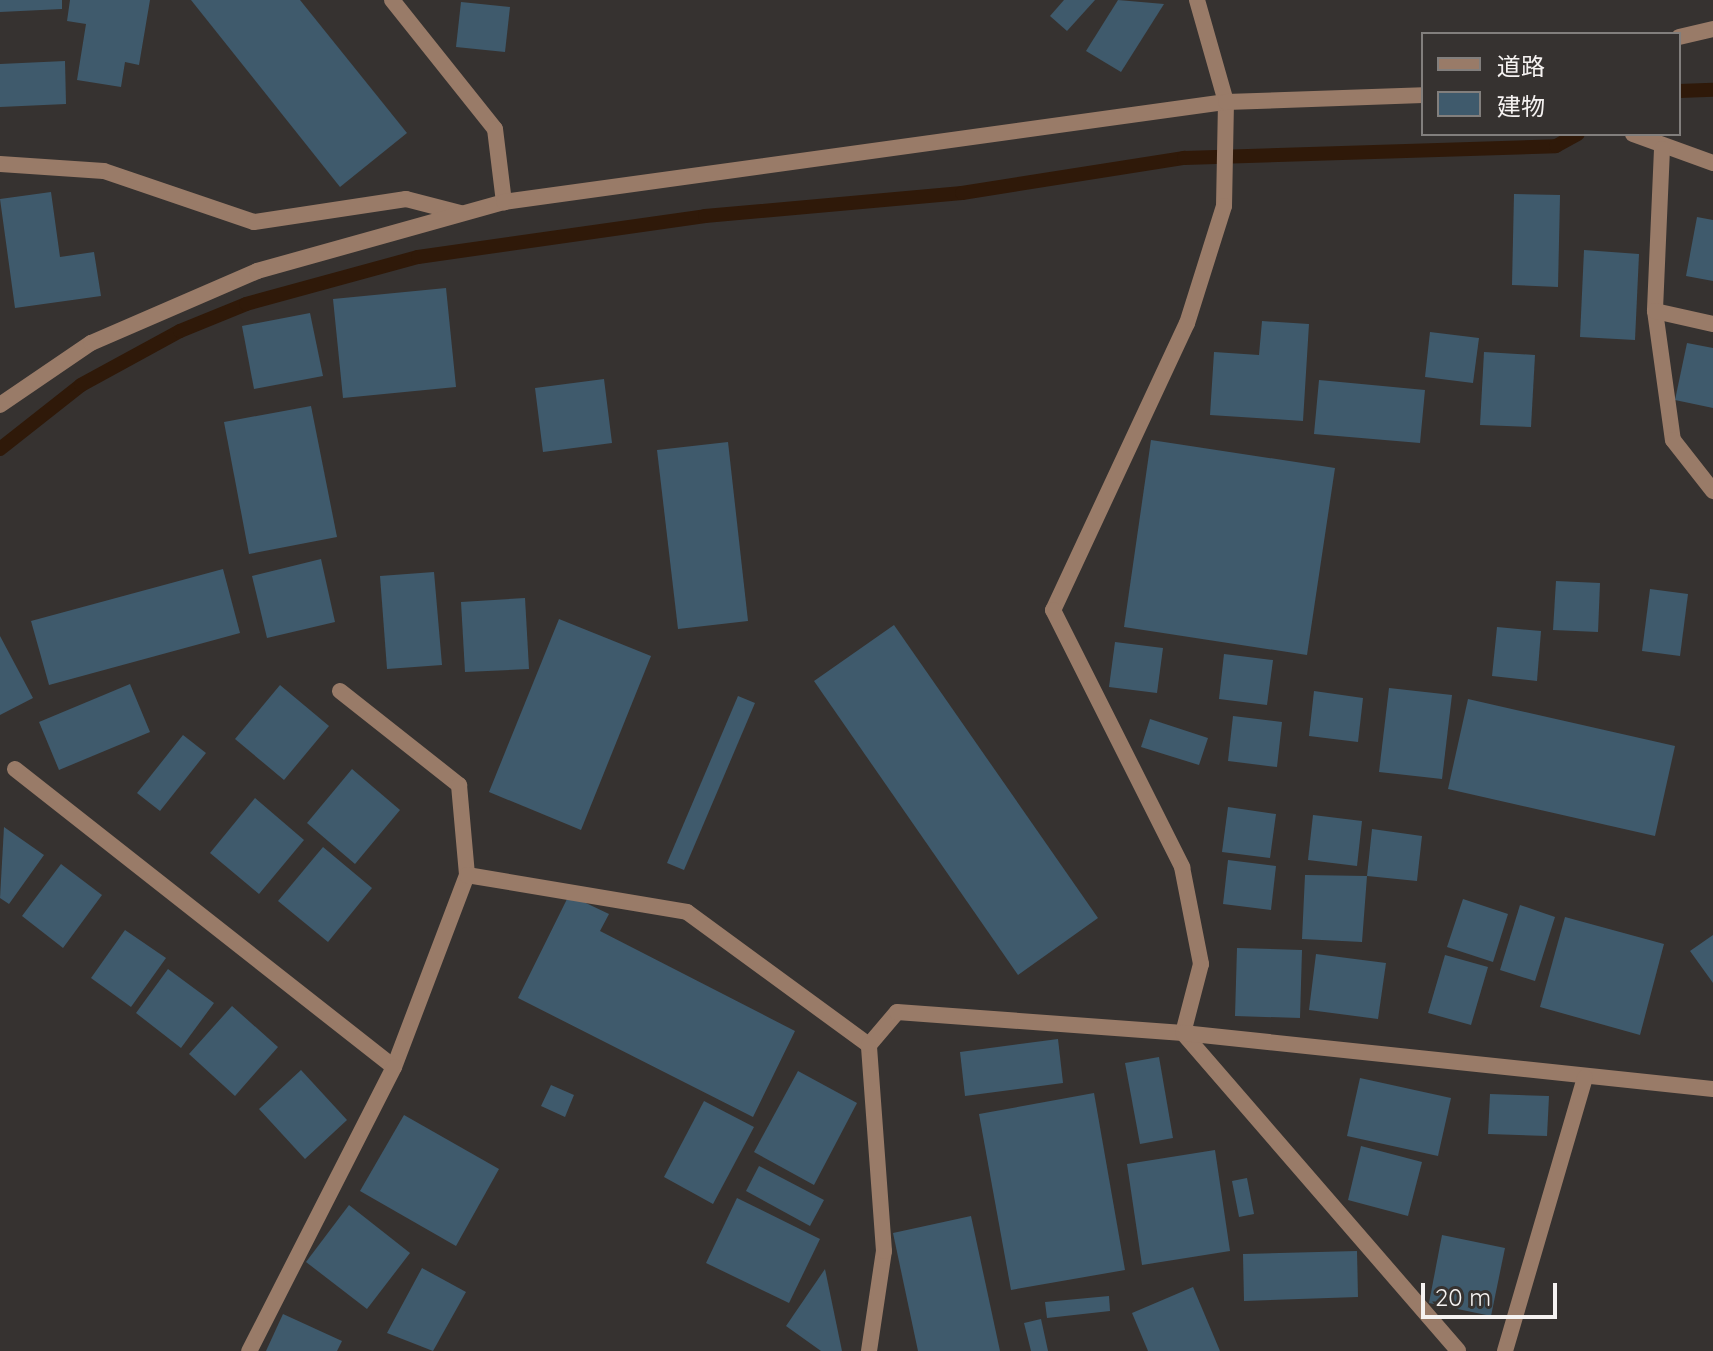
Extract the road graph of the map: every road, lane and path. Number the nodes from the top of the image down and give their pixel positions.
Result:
1 (392, 0) edge
2 (1197, 0) edge
3 (1713, 29) edge
4 (1681, 37) edge
5 (1421, 95) edge
6 (1226, 102) junction
7 (1637, 136) edge
8 (1662, 149) junction
9 (1713, 163) edge
10 (0, 164) edge
11 (504, 202) junction
12 (462, 214) junction
13 (1655, 311) junction
14 (1713, 324) edge
15 (0, 405) edge
16 (1713, 491) edge
17 (340, 691) dead end
18 (15, 769) dead end
19 (467, 875) junction
20 (1183, 1033) junction
21 (869, 1045) junction
22 (394, 1067) junction
23 (1585, 1077) junction
24 (1713, 1089) edge
25 (249, 1351) edge
26 (869, 1351) edge
27 (1458, 1351) edge
28 (1505, 1351) edge

1 - 11 street
2 - 6 street
3 - 4 street
5 - 6 street
6 - 11 street
6 - 20 street
7 - 8 street
8 - 9 street
8 - 13 street
10 - 12 street
11 - 12 street
12 - 15 street
13 - 14 street
13 - 16 street
17 - 19 street
18 - 22 street
19 - 21 street
19 - 22 street
20 - 21 street
20 - 23 street
20 - 27 street
21 - 26 street
22 - 25 street
23 - 24 street
23 - 28 street

